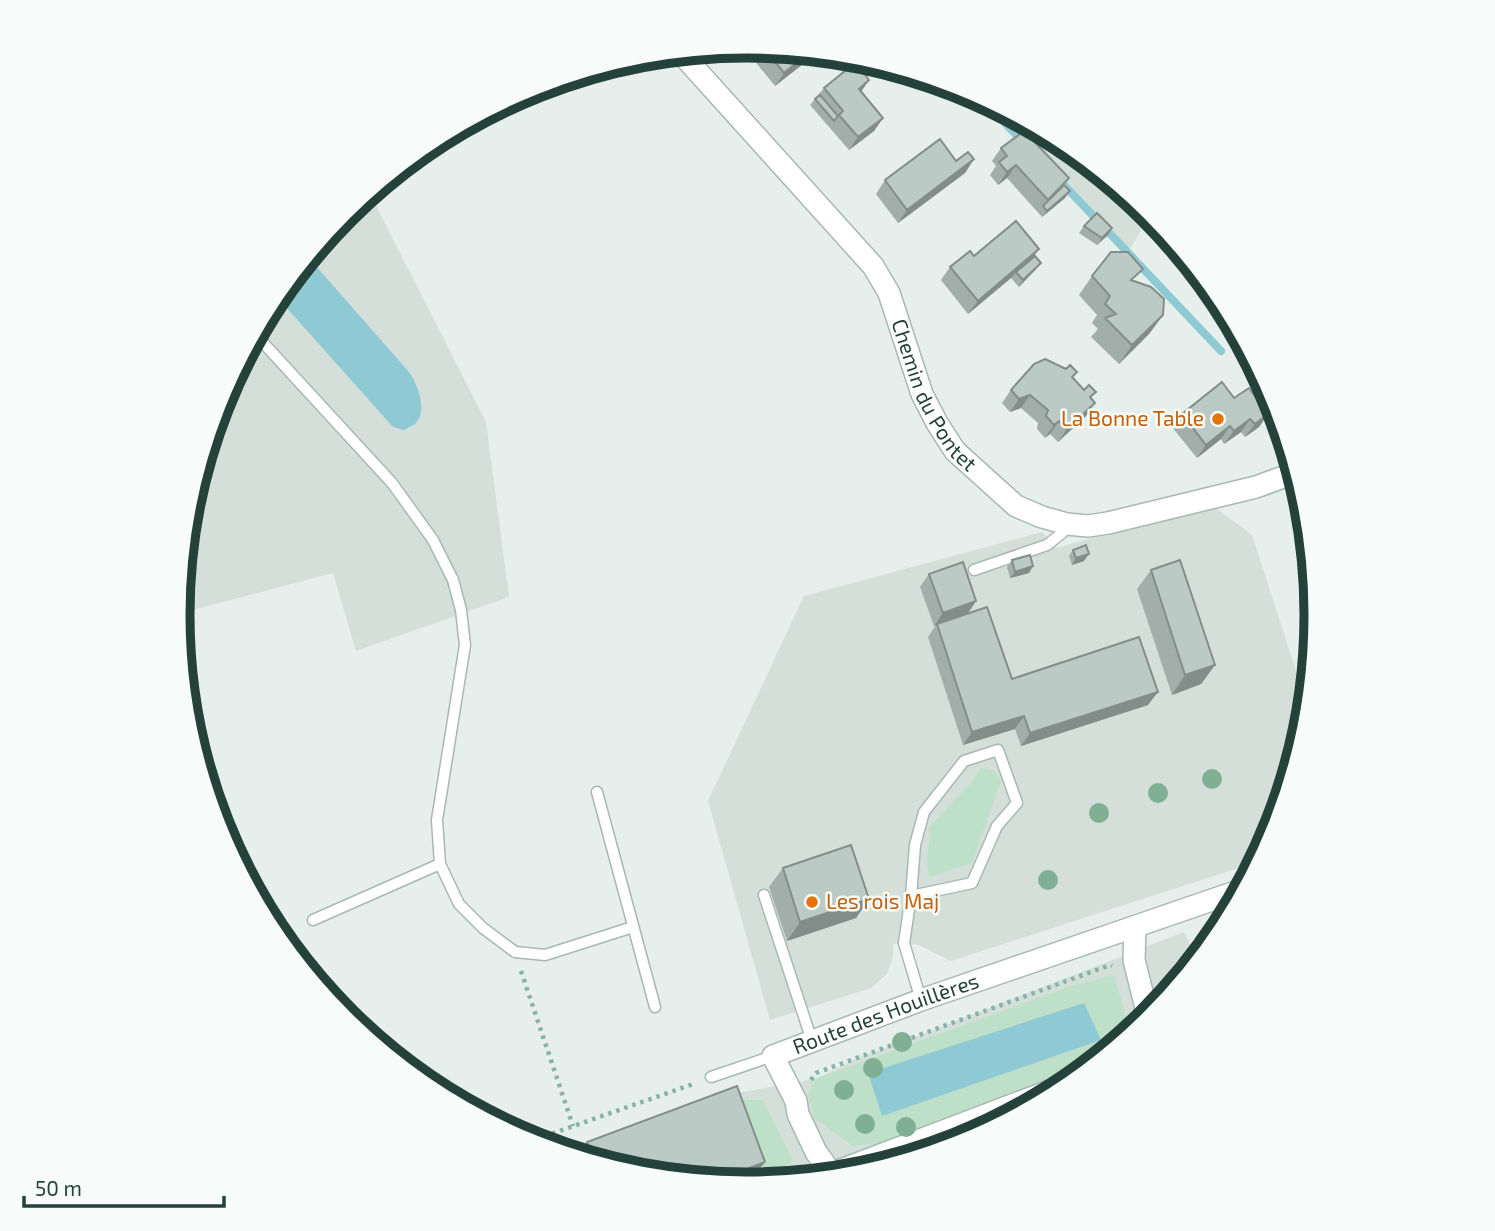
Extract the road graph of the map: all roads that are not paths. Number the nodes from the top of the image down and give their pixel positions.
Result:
1 (689, 61) edge
2 (262, 341) edge
3 (1287, 476) edge
4 (1067, 524) junction
5 (974, 570) dead end
6 (597, 792) dead end
7 (440, 864) junction
8 (1231, 894) edge
9 (764, 895) dead end
10 (911, 896) junction
11 (313, 920) dead end
12 (633, 927) junction
13 (1135, 928) junction
14 (921, 1000) junction
15 (1146, 1006) edge
16 (655, 1007) dead end
17 (812, 1041) junction
18 (773, 1055) junction
19 (711, 1077) road end
20 (1018, 1103) edge
21 (875, 1158) edge
22 (824, 1167) edge

1 - 4 street, Chemin du Pontet
2 - 7 lane
3 - 4 street, Chemin du Pontet
4 - 5 lane
6 - 12 lane
7 - 11 lane
7 - 12 lane
8 - 13 street, Route des Houillères
9 - 17 lane
10 - 10 lane
10 - 14 lane
12 - 16 lane
13 - 14 street, Route des Houillères
13 - 15 street
14 - 17 street, Route des Houillères
17 - 18 street, Route des Houillères
18 - 19 lane, Route des Houillères
18 - 22 street
20 - 21 street

